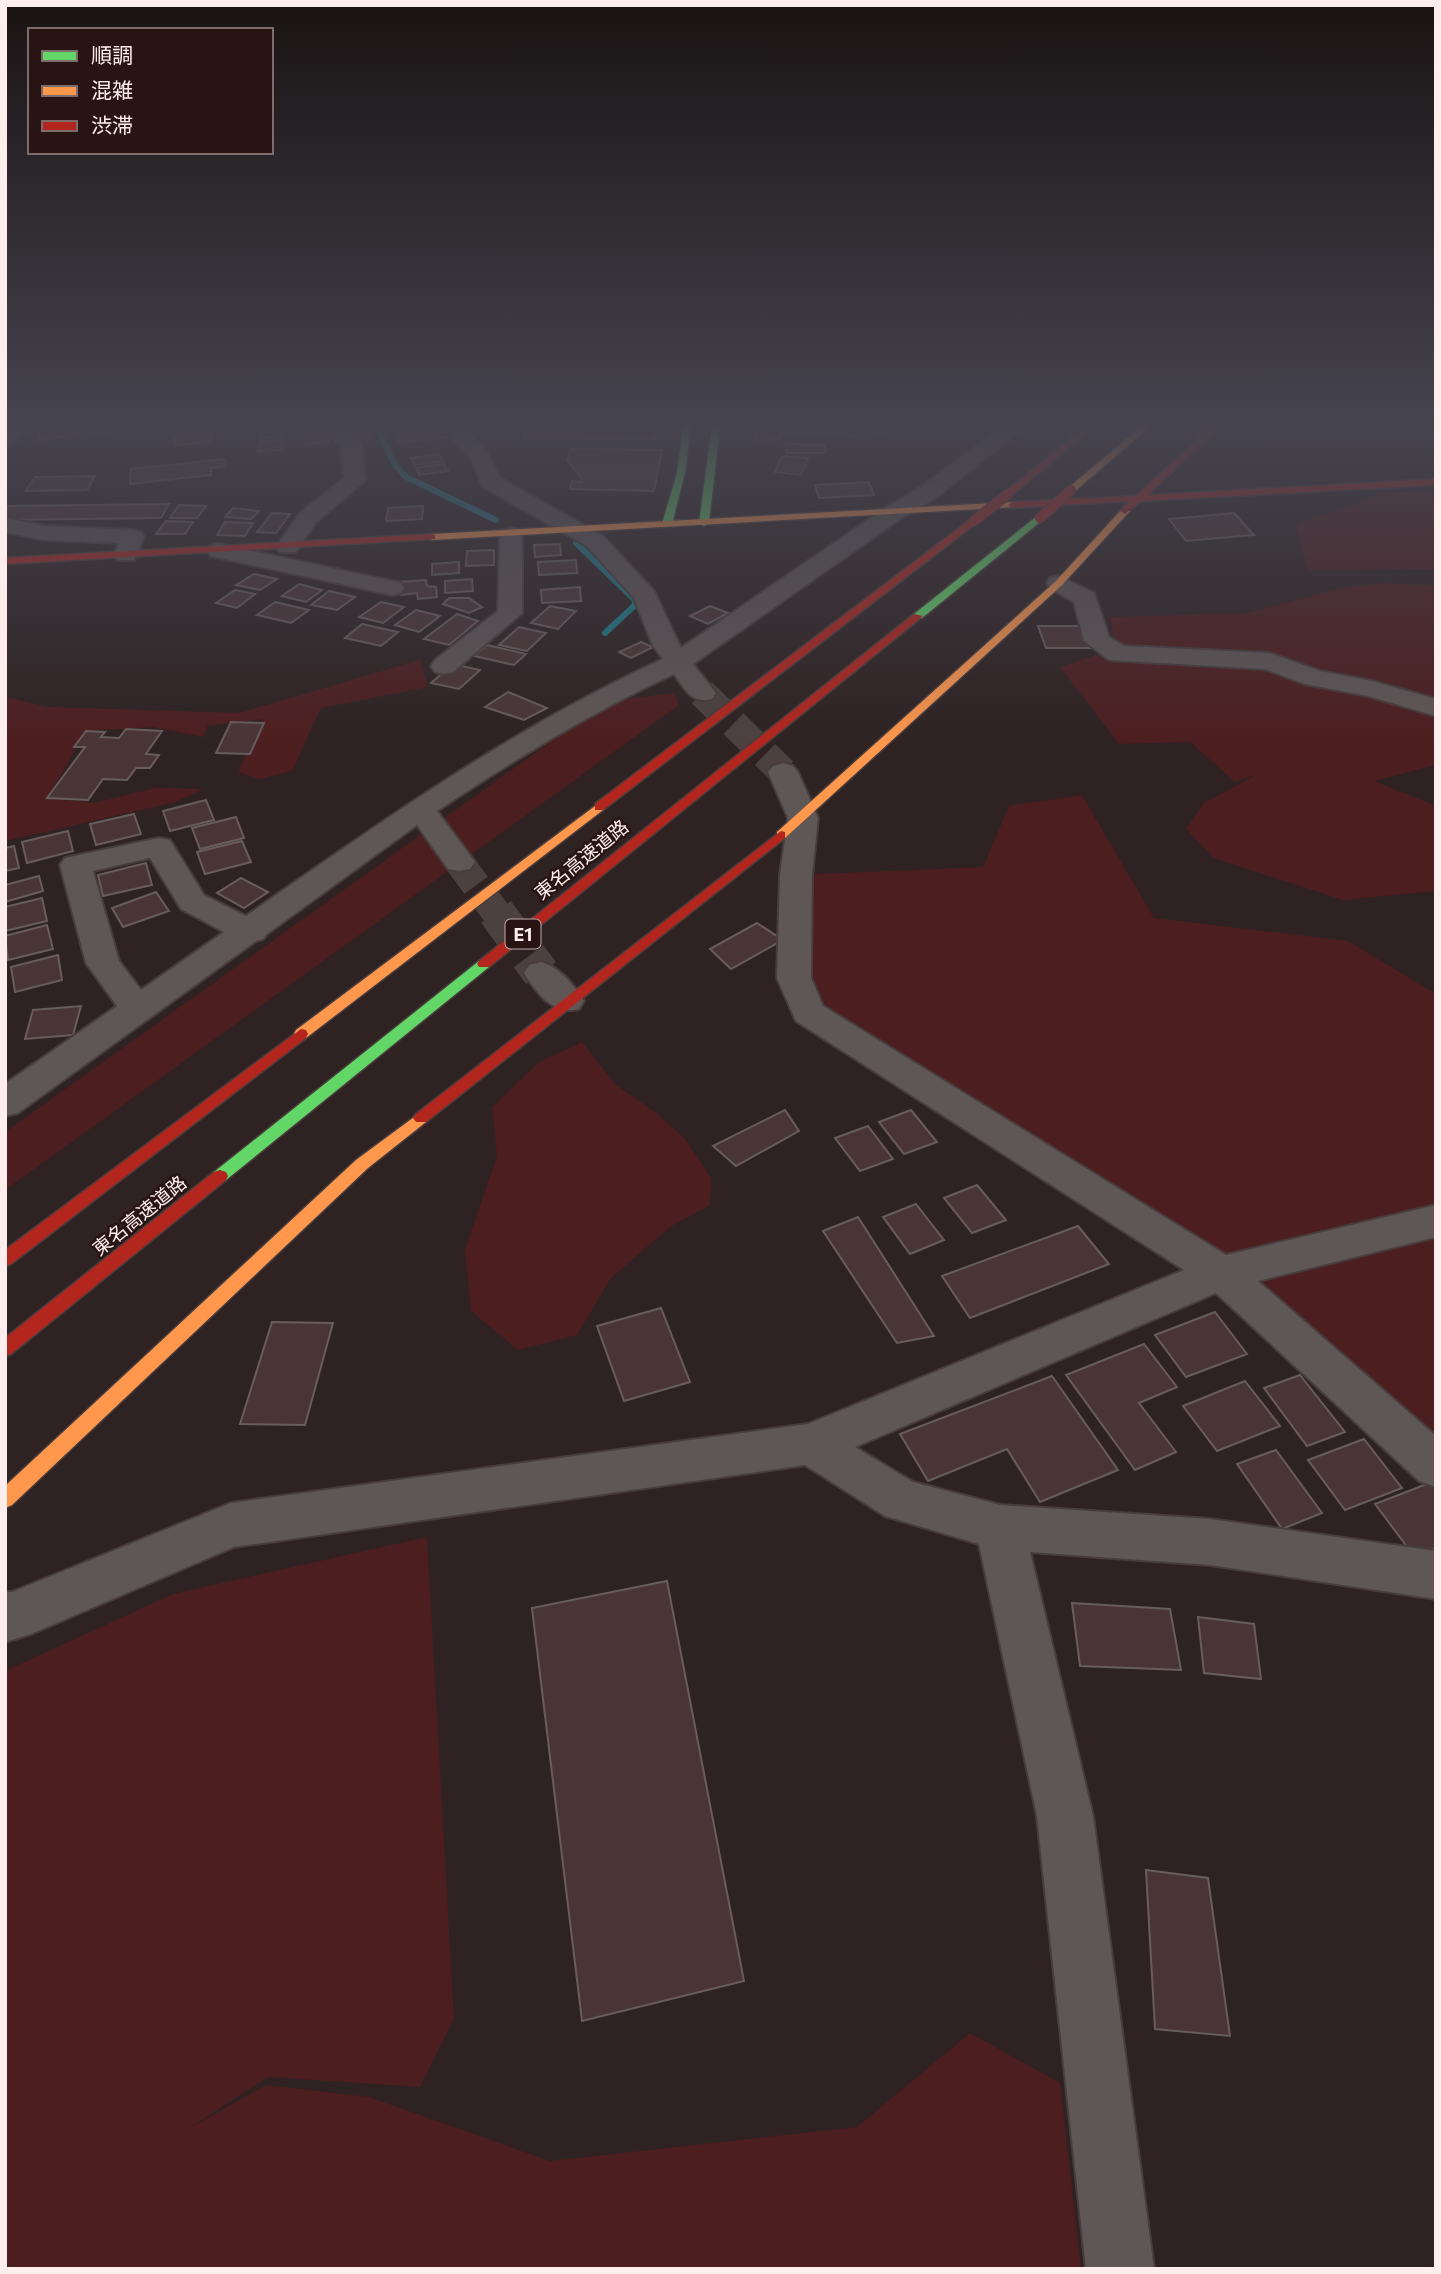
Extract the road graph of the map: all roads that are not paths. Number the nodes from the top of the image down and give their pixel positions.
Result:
1 (36, 531) edge
2 (295, 531) edge
3 (561, 531) edge
4 (577, 531) edge
5 (867, 531) edge
6 (961, 531) edge
7 (1024, 531) edge
8 (1107, 531) edge
9 (511, 535) junction
10 (288, 547) junction
11 (219, 551) junction
12 (127, 555) junction
13 (5, 561) edge
14 (1059, 583) junction
15 (392, 588) dead end
16 (680, 662) junction
17 (444, 666) dead end
18 (702, 693) tunnel mouth
19 (1436, 708) edge
20 (783, 772) tunnel mouth
21 (420, 809) junction
22 (803, 818) junction
23 (459, 863) tunnel mouth
24 (251, 932) junction
25 (541, 974) tunnel mouth
26 (567, 1001) junction
27 (137, 1009) junction
28 (5, 1103) edge
29 (1436, 1221) edge
30 (5, 1259) edge
31 (1222, 1273) junction
32 (5, 1349) edge
33 (811, 1444) junction
34 (1436, 1466) edge
35 (5, 1499) edge
36 (1000, 1527) junction
37 (1436, 1575) edge
38 (5, 1617) edge
39 (1120, 2269) edge

1 - 12 street
2 - 10 street
3 - 9 main road
4 - 16 street
5 - 16 street
6 - 30 main road, 東名高速道路, bridge
7 - 32 main road, 東名高速道路 / E1, bridge
8 - 14 main road
9 - 10 main road
9 - 17 street
10 - 11 main road
11 - 12 main road
11 - 15 street
12 - 13 main road
14 - 19 street
14 - 22 main road
16 - 18 street
16 - 21 street
20 - 22 street
21 - 23 street
21 - 24 street
22 - 26 main road
22 - 31 street
24 - 27 street
24 - 27 street
25 - 26 street
26 - 35 main road
27 - 28 street
29 - 31 street
31 - 33 street
31 - 34 street
33 - 36 street
33 - 38 street
36 - 37 street
36 - 39 street

